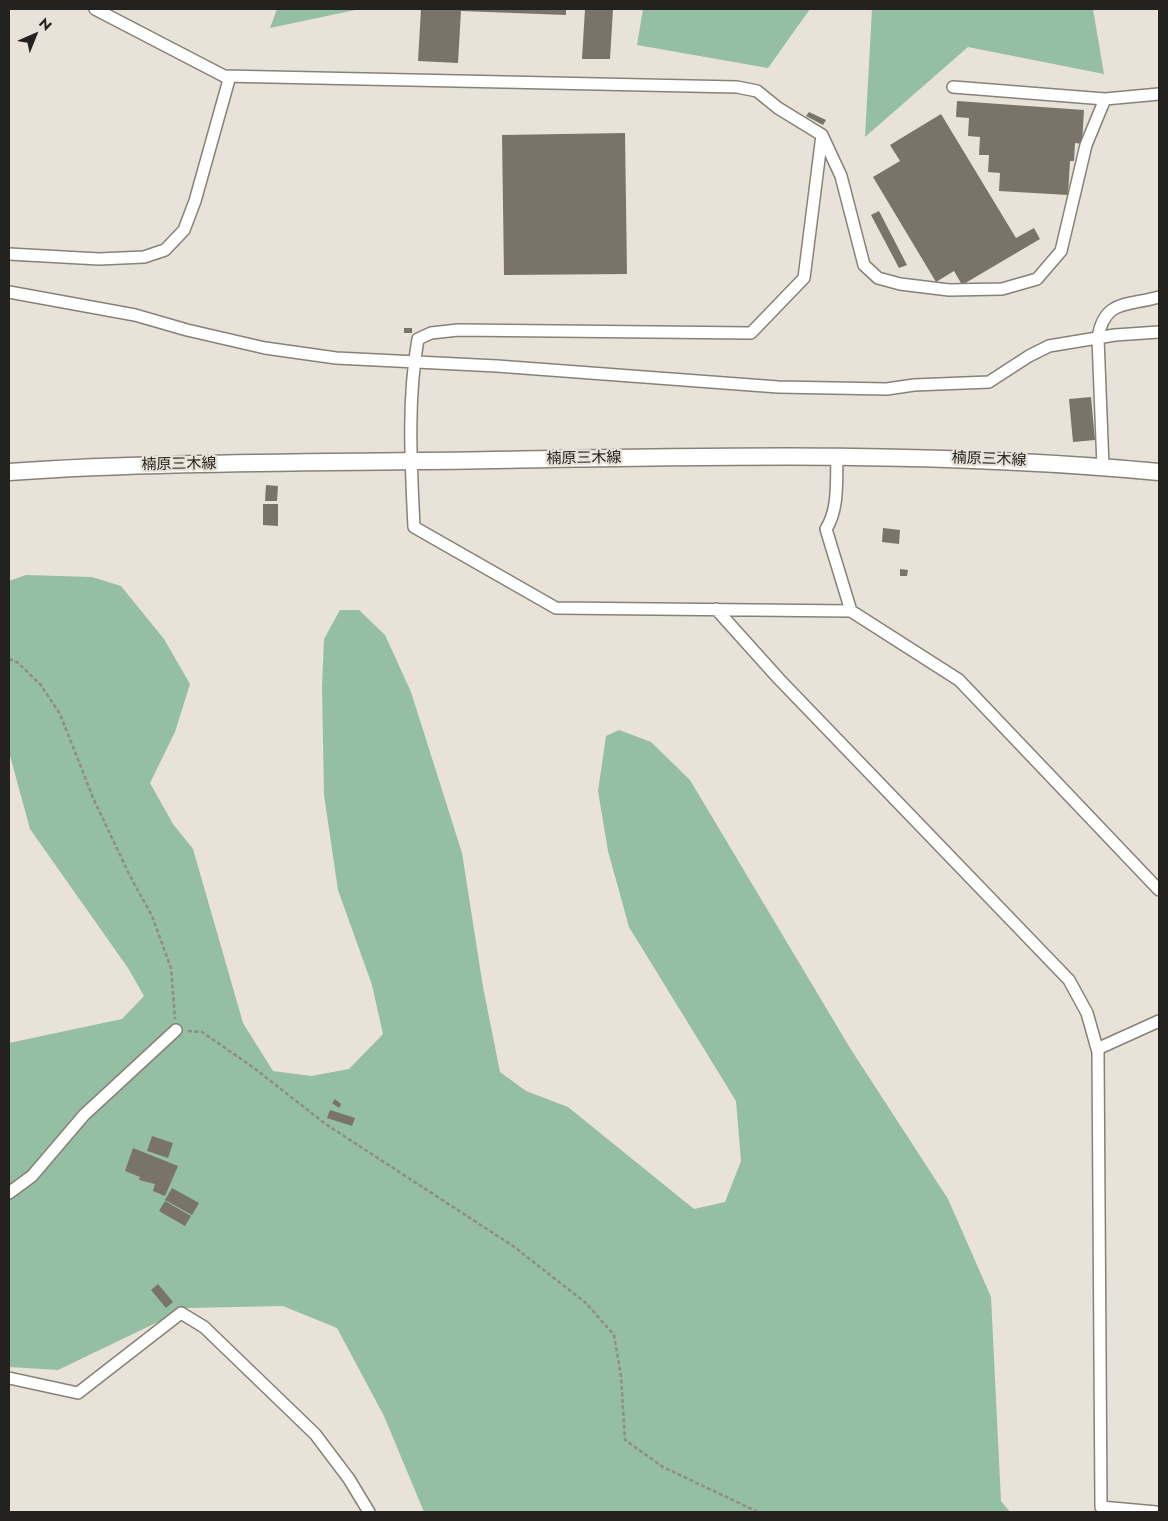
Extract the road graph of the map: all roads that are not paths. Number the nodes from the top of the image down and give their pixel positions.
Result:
1 (95, 9) edge
2 (230, 76) junction
3 (953, 87) dead end
4 (1159, 94) edge
5 (1105, 100) junction
6 (822, 135) junction
7 (9, 254) edge
8 (9, 292) edge
9 (1159, 297) edge
10 (1159, 332) edge
11 (1098, 338) junction
12 (414, 361) junction
13 (836, 458) junction
14 (410, 462) junction
15 (1103, 467) junction
16 (9, 472) edge
17 (1159, 472) edge
18 (716, 609) junction
19 (851, 611) junction
20 (1159, 890) edge
21 (1159, 1021) edge
22 (176, 1030) road end
23 (1097, 1049) junction
24 (9, 1193) edge
25 (9, 1378) edge
26 (369, 1512) edge
27 (1156, 1512) edge

1 - 2 street
2 - 6 street
2 - 7 street
3 - 5 street
4 - 5 street
5 - 6 street
6 - 12 street
8 - 12 street
9 - 11 street
10 - 11 street
11 - 12 street
11 - 15 street
12 - 14 street
13 - 14 main road, 楠原三木線
13 - 15 main road, 楠原三木線
13 - 19 street
14 - 16 main road, 楠原三木線
14 - 18 street
15 - 17 main road, 楠原三木線
18 - 19 street
18 - 23 street
19 - 20 street
21 - 23 street
22 - 24 street
23 - 27 street
25 - 26 street

